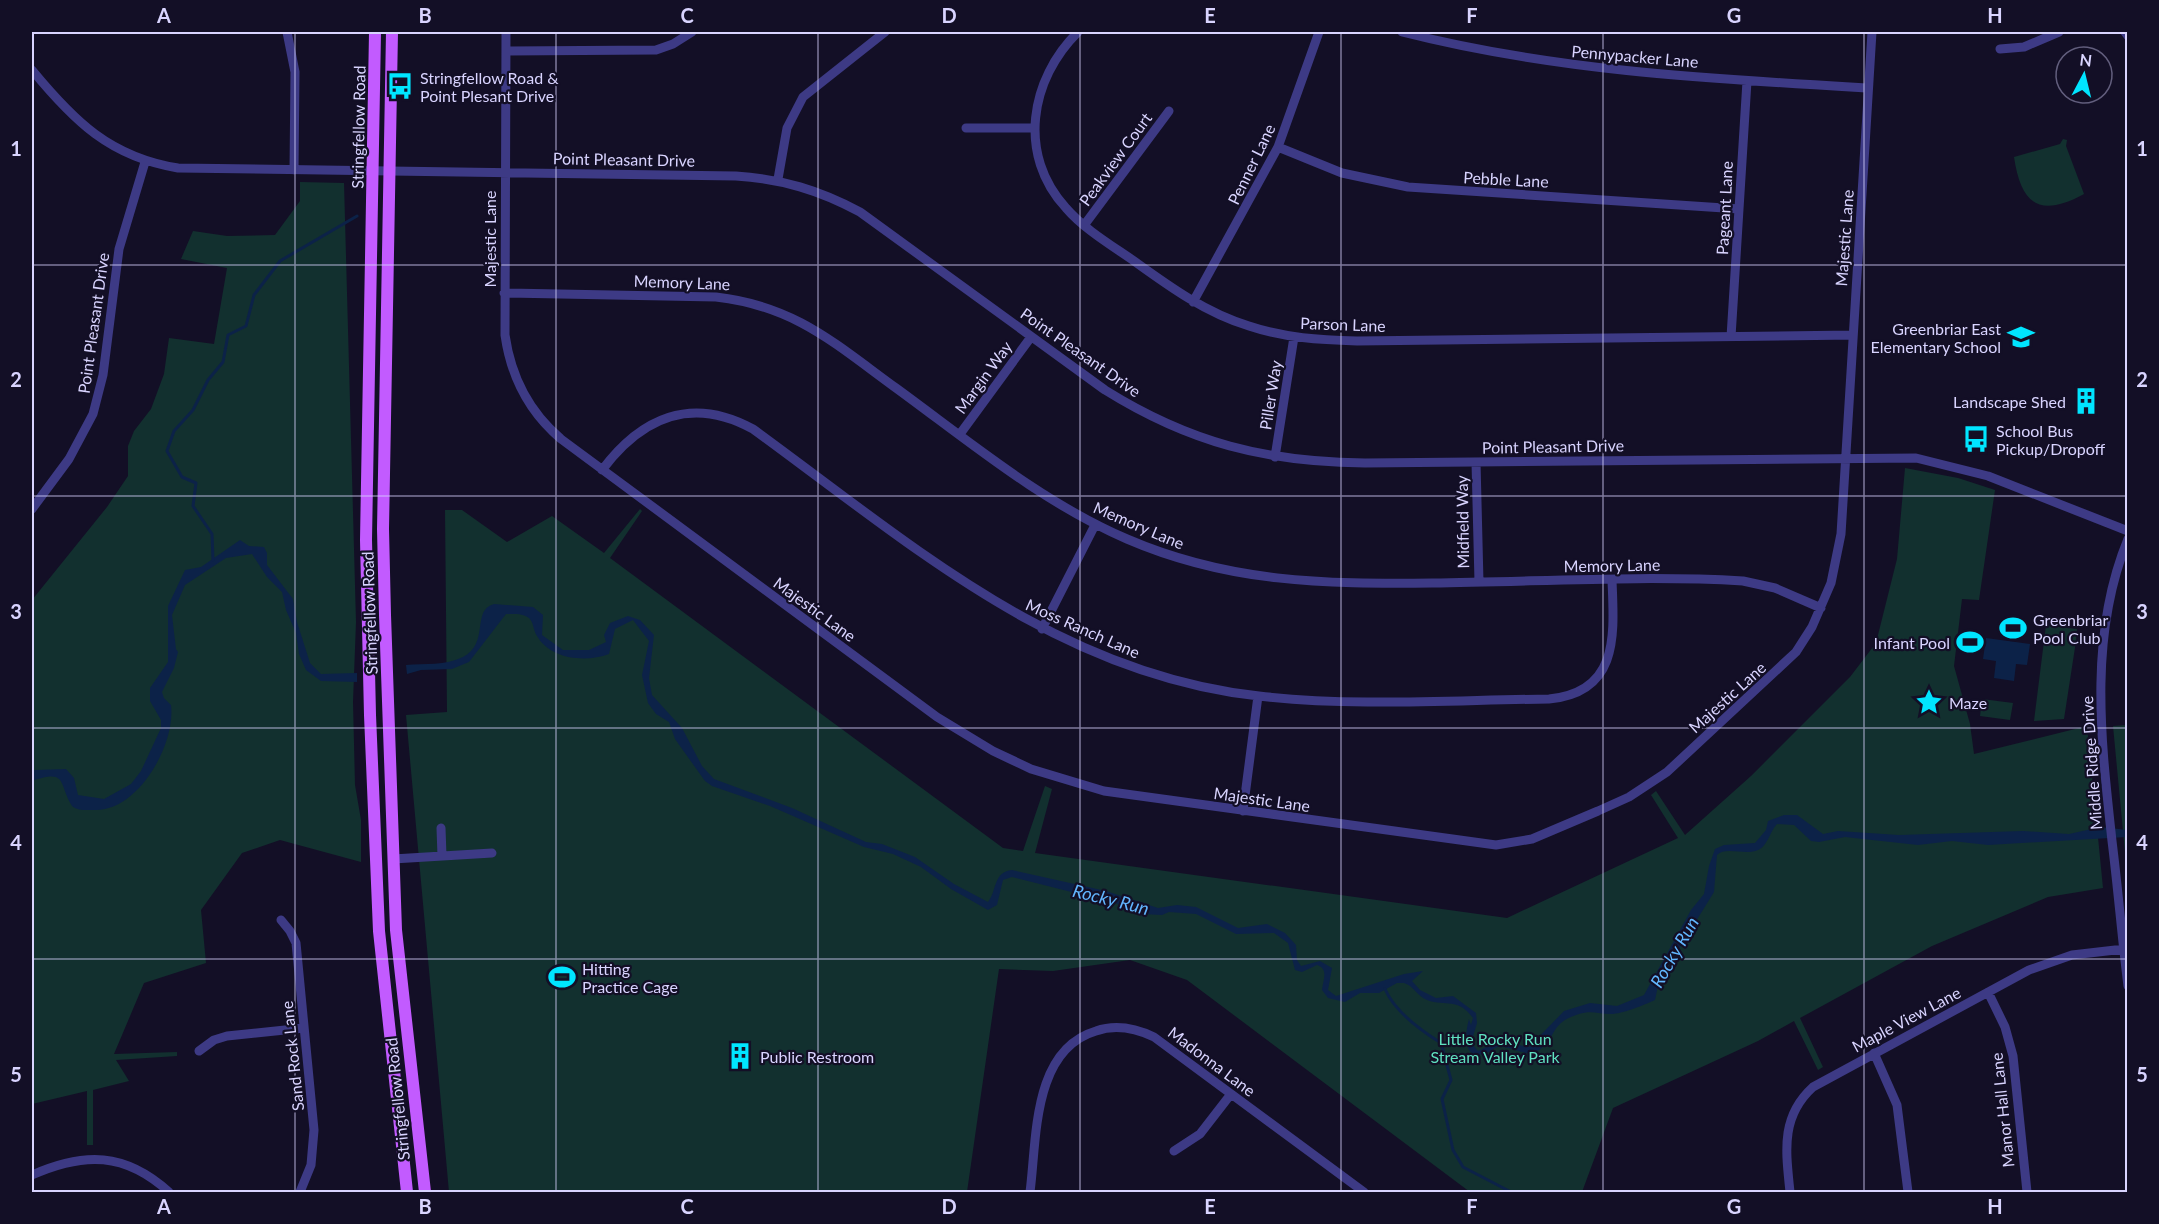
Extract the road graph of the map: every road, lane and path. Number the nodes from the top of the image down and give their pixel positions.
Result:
1 (287, 32) edge
2 (375, 32) edge
3 (392, 32) edge
4 (506, 32) edge
5 (692, 32) edge
6 (885, 32) edge
7 (1078, 32) edge
8 (1318, 32) edge
9 (1402, 32) edge
10 (1872, 32) edge
11 (2058, 32) edge
12 (2125, 32) edge
13 (2127, 36) edge
14 (2000, 49) dead end
15 (506, 51) junction
16 (32, 70) edge
17 (1747, 81) junction
18 (1868, 88) junction
19 (1169, 111) dead end
20 (966, 128) dead end
21 (1034, 128) junction
22 (1278, 147) junction
23 (145, 162) junction
24 (294, 170) junction
25 (374, 170) junction
26 (392, 171) junction
27 (504, 172) junction
28 (778, 179) junction
29 (1739, 208) junction
30 (1085, 224) junction
31 (504, 293) junction
32 (1193, 302) junction
33 (1853, 335) junction
34 (1031, 337) junction
35 (1294, 337) junction
36 (1731, 337) junction
37 (960, 434) junction
38 (1275, 457) junction
39 (1846, 457) junction
40 (1476, 462) junction
41 (602, 470) junction
42 (32, 509) edge
43 (1095, 525) junction
44 (2127, 531) edge
45 (2127, 539) edge
46 (1612, 580) junction
47 (1479, 582) junction
48 (1821, 608) junction
49 (1042, 629) junction
50 (1258, 696) junction
51 (1243, 811) junction
52 (441, 828) dead end
53 (492, 853) dead end
54 (442, 856) junction
55 (393, 859) junction
56 (281, 920) dead end
57 (2124, 949) junction
58 (2127, 986) edge
59 (1988, 992) junction
60 (304, 1028) junction
61 (199, 1051) dead end
62 (1874, 1053) junction
63 (1231, 1094) junction
64 (1173, 1151) dead end
65 (32, 1175) edge
66 (169, 1192) edge
67 (300, 1192) edge
68 (407, 1192) edge
69 (425, 1192) edge
70 (1030, 1192) edge
71 (1364, 1192) edge
72 (1790, 1192) edge
73 (1908, 1192) edge
74 (2027, 1192) edge

1 - 24 street
2 - 25 main road, Stringfellow Road
3 - 26 main road, Stringfellow Road
4 - 15 street, Majestic Lane
5 - 15 street
6 - 28 street
7 - 21 street, Parson Lane
8 - 22 street, Penner Lane
9 - 17 street, Pennypacker Lane
10 - 18 street, Majestic Lane
11 - 14 street
12 - 13 street
15 - 27 street, Majestic Lane
16 - 23 street, Point Pleasant Drive
17 - 18 street, Pennypacker Lane
17 - 29 street, Pageant Lane
18 - 33 street, Majestic Lane
19 - 30 street, Peakview Court
20 - 21 street
21 - 30 street, Parson Lane
22 - 29 street, Pebble Lane
22 - 32 street, Penner Lane
23 - 24 street, Point Pleasant Drive
23 - 42 street, Point Pleasant Drive
24 - 25 street, Point Pleasant Drive
25 - 26 street, Point Pleasant Drive
25 - 68 main road, Stringfellow Road
26 - 27 street, Point Pleasant Drive
26 - 55 main road, Stringfellow Road
27 - 28 street, Point Pleasant Drive
27 - 31 street, Majestic Lane
28 - 34 street, Point Pleasant Drive
29 - 36 street, Pageant Lane
30 - 32 street, Parson Lane
31 - 37 street, Memory Lane
31 - 41 street, Majestic Lane
32 - 35 street, Parson Lane
33 - 36 street, Parson Lane
33 - 39 street, Majestic Lane
34 - 37 street, Margin Way
34 - 38 street, Point Pleasant Drive
35 - 36 street, Parson Lane
35 - 38 street, Piller Way
37 - 43 street, Memory Lane
38 - 40 street, Point Pleasant Drive
39 - 40 street, Point Pleasant Drive
39 - 44 street, Point Pleasant Drive
39 - 48 street, Majestic Lane
40 - 47 street, Midfield Way
41 - 49 street, Moss Ranch Lane
41 - 51 street, Majestic Lane
43 - 47 street, Memory Lane
43 - 49 street
45 - 57 street, Middle Ridge Drive
46 - 47 street, Memory Lane
46 - 48 street, Memory Lane
46 - 50 street, Moss Ranch Lane
48 - 51 street, Majestic Lane
49 - 50 street, Moss Ranch Lane
50 - 51 street
52 - 54 street
53 - 54 street
54 - 55 street
55 - 69 main road, Stringfellow Road
56 - 60 street, Sand Rock Lane
57 - 58 street, Middle Ridge Drive
57 - 59 street, Maple View Lane
59 - 62 street, Maple View Lane
59 - 74 street, Manor Hall Lane
60 - 61 street
60 - 67 street, Sand Rock Lane
62 - 72 street, Maple View Lane
62 - 73 street
63 - 64 street
63 - 70 street, Madonna Lane
63 - 71 street, Madonna Lane
65 - 66 street

